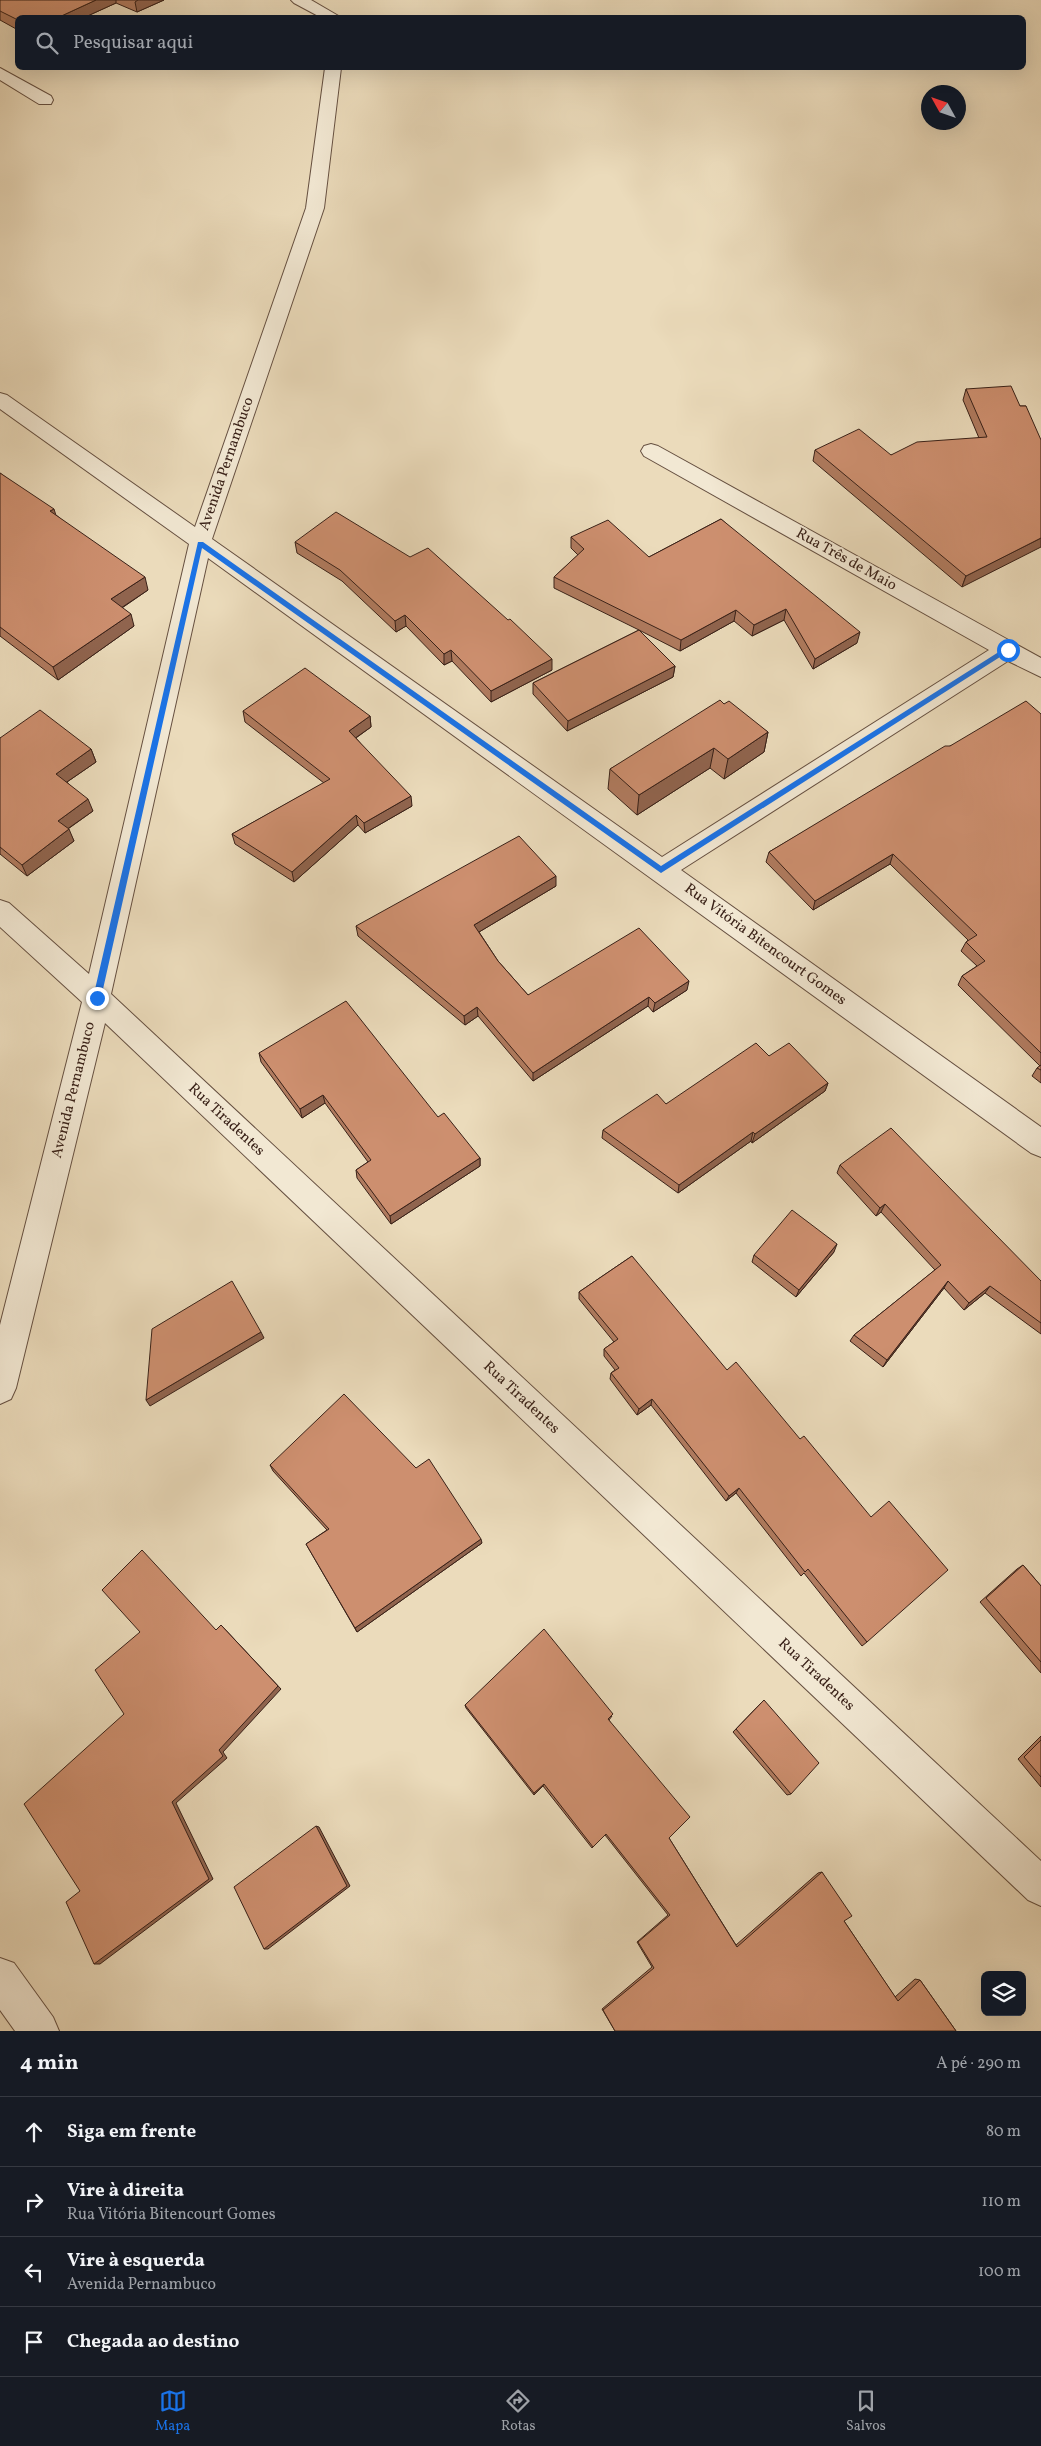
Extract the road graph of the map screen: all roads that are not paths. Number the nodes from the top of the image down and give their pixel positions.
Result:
1 (299, 0) edge
2 (340, 0) edge
3 (331, 15) edge
4 (338, 15) edge
5 (333, 70) edge
6 (0, 73) edge
7 (45, 100) dead end
8 (0, 399) edge
9 (651, 451) dead end
10 (200, 543) junction
11 (1008, 650) junction
12 (1041, 669) edge
13 (661, 870) junction
14 (0, 911) edge
15 (97, 998) junction
16 (1041, 1144) edge
17 (0, 1388) edge
18 (1041, 1887) edge
19 (0, 1976) edge
20 (39, 2031) edge

1 - 3 street
2 - 4 street
5 - 10 street, Avenida Pernambuco
6 - 7 street
8 - 10 street, Rua Vitória Bitencourt Gomes
9 - 11 street, Rua Três de Maio
10 - 13 street, Rua Vitória Bitencourt Gomes
10 - 15 street, Avenida Pernambuco
11 - 12 street, Rua Três de Maio
11 - 13 street
13 - 16 street, Rua Vitória Bitencourt Gomes
14 - 15 street, Rua Tiradentes
15 - 17 street, Avenida Pernambuco
15 - 18 street, Rua Tiradentes
19 - 20 street

